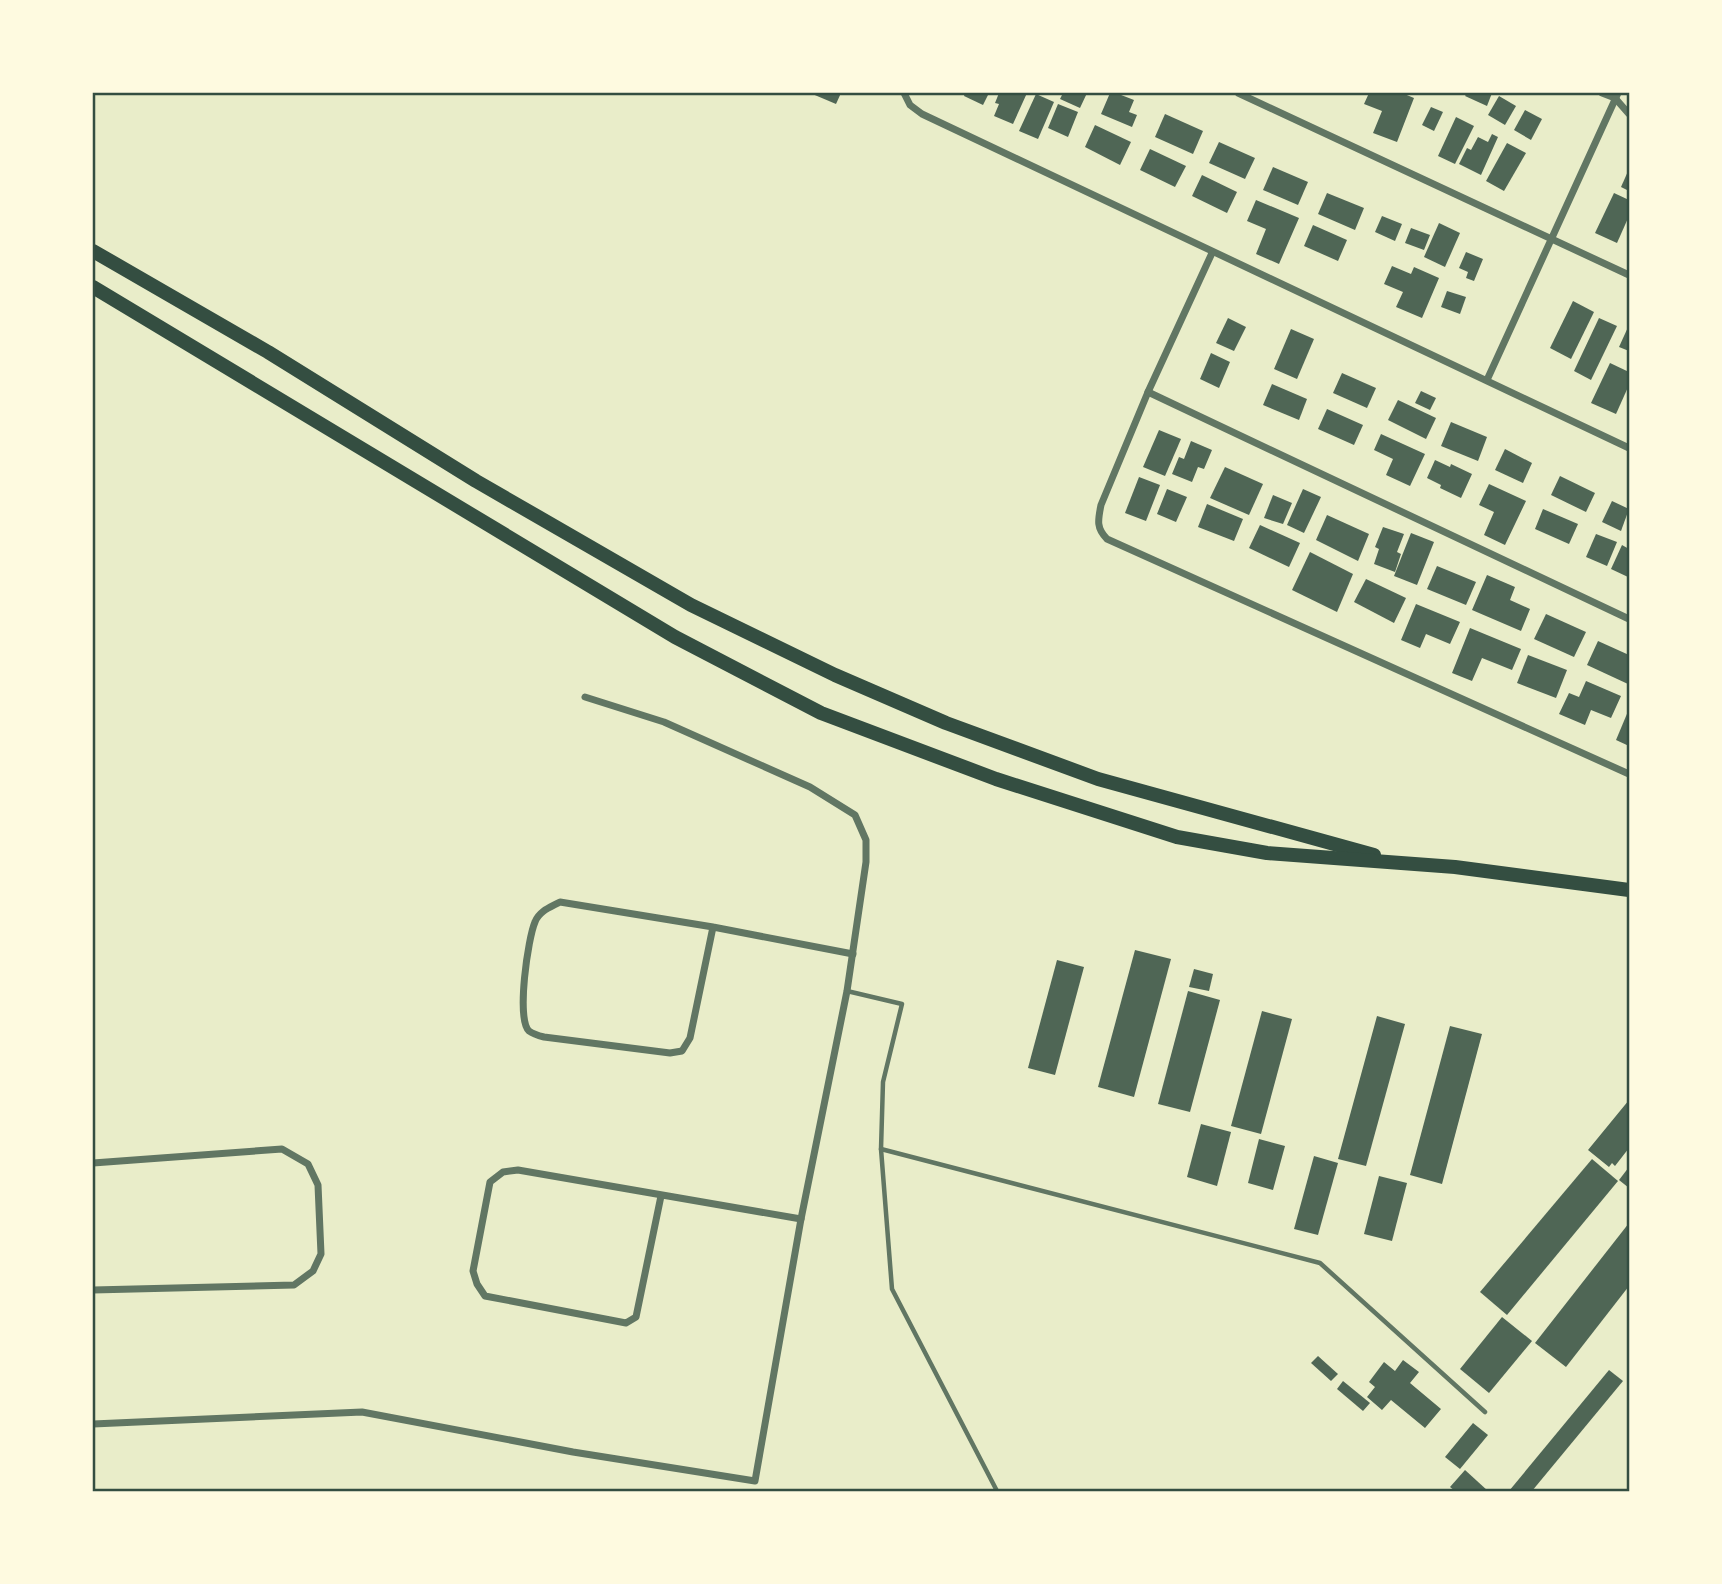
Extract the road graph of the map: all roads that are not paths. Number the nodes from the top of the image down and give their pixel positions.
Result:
1 (904, 93) edge
2 (1238, 93) edge
3 (1602, 93) edge
4 (1616, 96) edge
5 (1629, 114) edge
6 (1551, 239) junction
7 (93, 251) edge
8 (1212, 253) junction
9 (1629, 275) edge
10 (93, 288) edge
11 (1487, 380) junction
12 (1148, 393) junction
13 (1629, 448) edge
14 (1629, 619) edge
15 (585, 697) dead end
16 (1629, 774) edge
17 (1405, 864) junction
18 (1629, 890) edge
19 (713, 927) junction
20 (853, 954) junction
21 (847, 991) junction
22 (881, 1149) junction
23 (93, 1163) edge
24 (661, 1196) junction
25 (801, 1219) junction
26 (93, 1290) edge
27 (1485, 1412) dead end
28 (93, 1424) edge
29 (755, 1481) junction
30 (754, 1491) edge
31 (997, 1491) edge

1 - 8 street
2 - 6 street
3 - 4 street
4 - 5 street
4 - 6 street
6 - 9 street
6 - 11 street
7 - 17 main road
8 - 11 street
8 - 12 street
10 - 17 main road
11 - 13 street
12 - 14 street
12 - 16 street
15 - 20 street
17 - 18 main road
19 - 19 street
19 - 20 street
20 - 21 street
21 - 22 lane
21 - 25 street
22 - 27 lane
22 - 31 lane
23 - 26 street
24 - 24 street
24 - 25 street
25 - 29 street
28 - 29 street
29 - 30 street

